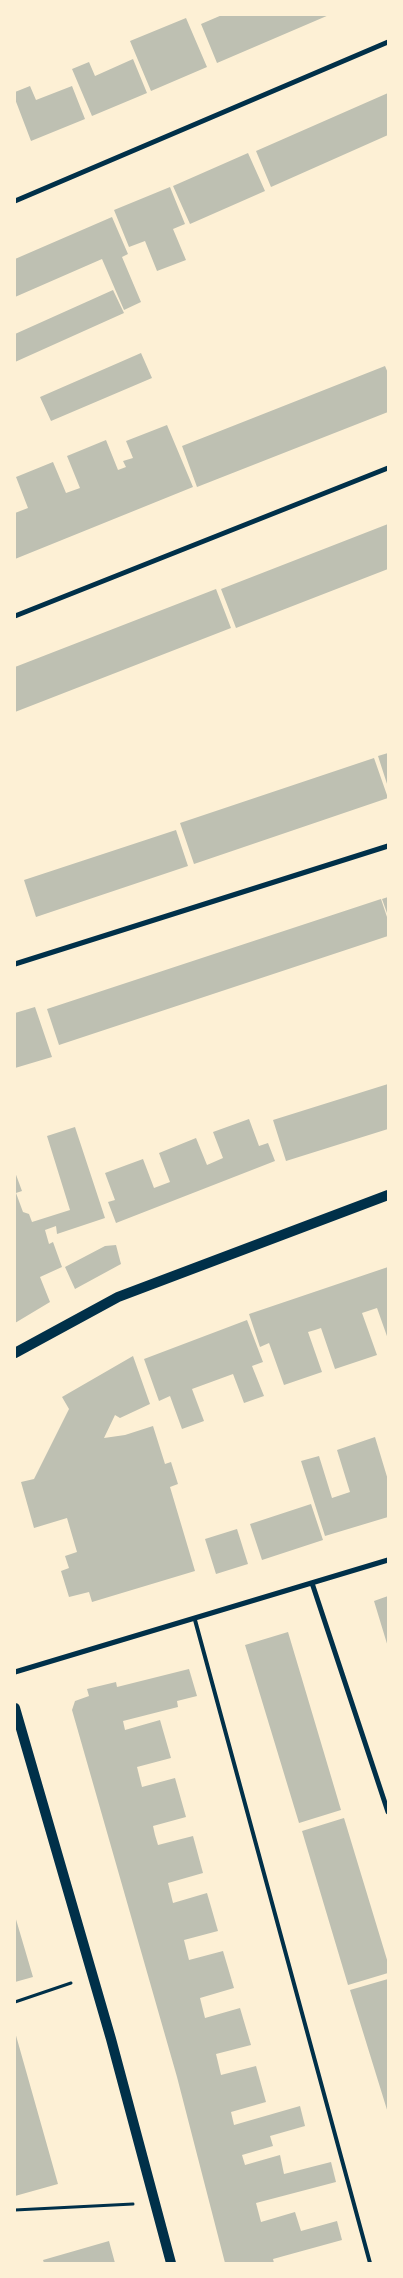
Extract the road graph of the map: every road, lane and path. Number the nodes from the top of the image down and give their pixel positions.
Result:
1 (388, 42) edge
2 (15, 201) edge
3 (388, 468) edge
4 (15, 616) edge
5 (388, 846) edge
6 (15, 964) edge
7 (388, 1195) edge
8 (15, 1353) edge
9 (388, 1560) edge
10 (312, 1583) junction
11 (195, 1620) junction
12 (15, 1672) edge
13 (15, 1708) edge
14 (388, 1812) edge
15 (91, 1977) junction
16 (15, 2002) edge
17 (156, 2202) junction
18 (15, 2210) edge
19 (171, 2263) edge
20 (370, 2263) edge

1 - 2 street
3 - 4 street
5 - 6 street
7 - 8 main road
9 - 10 street
10 - 11 street
10 - 14 street
11 - 12 street
11 - 20 lane
13 - 15 main road
15 - 16 path
15 - 17 main road
17 - 18 path
17 - 19 main road

